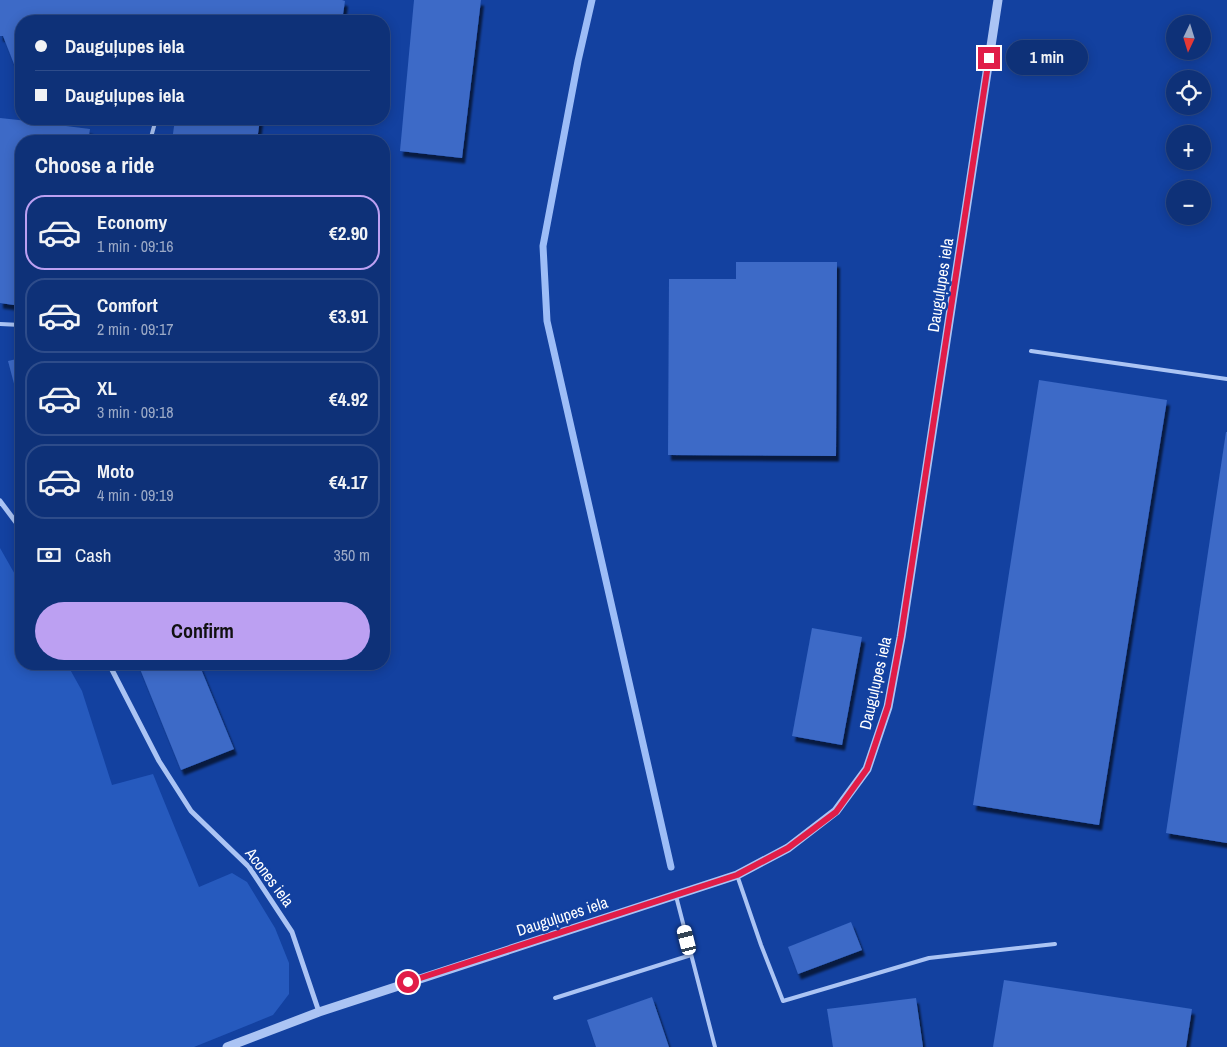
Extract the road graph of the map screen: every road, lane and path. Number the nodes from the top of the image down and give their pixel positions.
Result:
1 (998, 0) edge
2 (0, 324) edge
3 (15, 324) edge
4 (1031, 351) dead end
5 (1227, 379) edge
6 (0, 501) edge
7 (15, 522) edge
8 (112, 670) edge
9 (737, 875) junction
10 (675, 894) junction
11 (1055, 944) dead end
12 (691, 955) junction
13 (554, 998) dead end
14 (319, 1012) junction
15 (227, 1047) edge
16 (714, 1047) edge

1 - 9 street, Dauguļupes iela
2 - 3 lane
4 - 5 lane
6 - 7 street
8 - 14 street, Acones iela
9 - 10 street, Dauguļupes iela
9 - 11 lane
10 - 12 lane
10 - 14 street, Dauguļupes iela
12 - 13 lane
12 - 16 lane
14 - 15 street

